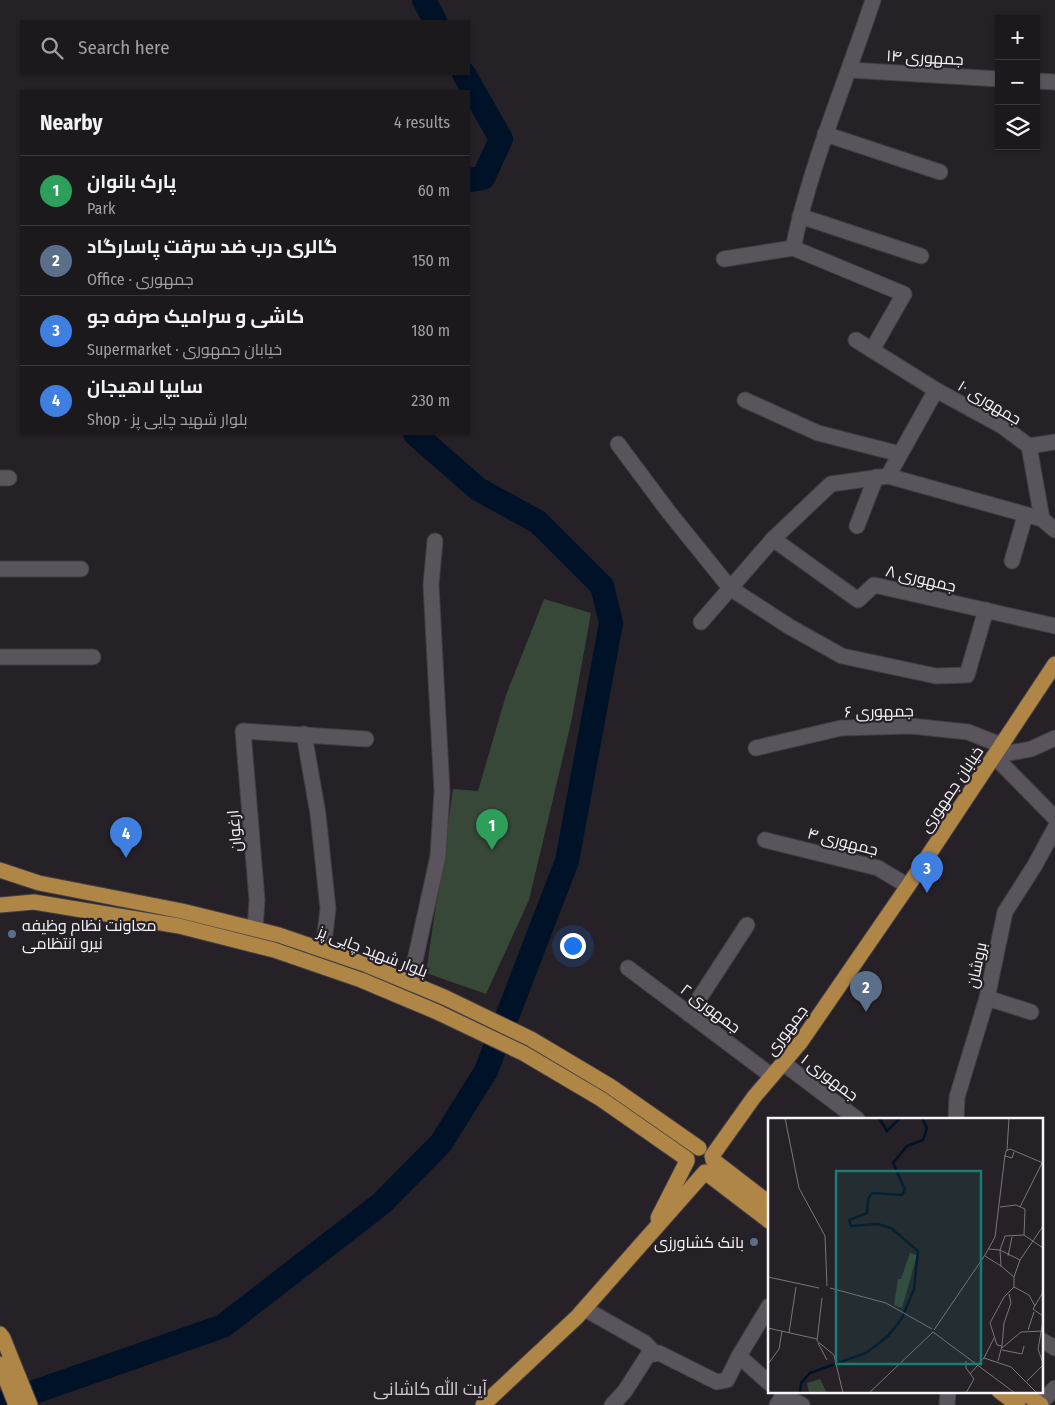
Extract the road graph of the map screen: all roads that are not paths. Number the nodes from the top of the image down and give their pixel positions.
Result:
1 (874, 0) edge
2 (850, 70) junction
3 (995, 79) edge
4 (1040, 81) edge
5 (1055, 82) edge
6 (825, 134) junction
7 (940, 172) dead end
8 (800, 216) junction
9 (793, 248) junction
10 (921, 256) dead end
11 (724, 259) dead end
12 (856, 340) dead end
13 (872, 350) junction
14 (936, 390) junction
15 (745, 400) dead end
16 (1055, 442) edge
17 (618, 444) dead end
18 (1029, 446) junction
19 (900, 454) junction
20 (882, 476) junction
21 (1025, 516) junction
22 (1042, 519) junction
23 (857, 526) dead end
24 (1055, 530) edge
25 (773, 539) junction
26 (435, 542) dead end
27 (1012, 561) dead end
28 (0, 569) edge
29 (81, 569) dead end
30 (730, 588) junction
31 (986, 610) junction
32 (701, 622) dead end
33 (1055, 626) edge
34 (0, 657) edge
35 (93, 657) dead end
36 (1055, 664) edge
37 (304, 734) junction
38 (1055, 738) edge
39 (366, 740) dead end
40 (756, 748) dead end
41 (998, 751) junction
42 (1055, 818) edge
43 (1055, 828) edge
44 (765, 840) dead end
45 (0, 870) edge
46 (908, 886) junction
47 (0, 905) edge
48 (747, 925) dead end
49 (255, 929) junction
50 (323, 950) junction
51 (628, 968) dead end
52 (842, 982) joint
53 (410, 983) junction
54 (987, 998) junction
55 (1031, 1012) dead end
56 (690, 1014) junction
57 (783, 1063) junction
58 (772, 1076) junction
59 (856, 1118) edge
60 (956, 1118) edge
61 (706, 1157) junction
62 (687, 1160) junction
63 (768, 1202) edge
64 (768, 1220) edge
65 (646, 1239) junction
66 (768, 1308) edge
67 (584, 1309) junction
68 (0, 1334) edge
69 (1042, 1341) edge
70 (1055, 1348) edge
71 (655, 1354) junction
72 (739, 1356) junction
73 (6, 1367) edge
74 (768, 1382) edge
75 (1055, 1388) edge
76 (948, 1392) edge
77 (1000, 1392) edge
78 (1023, 1392) edge
79 (780, 1397) edge
80 (16, 1405) edge
81 (30, 1405) edge
82 (483, 1405) edge
83 (612, 1405) edge
84 (802, 1405) edge
85 (947, 1405) edge
86 (1018, 1405) edge
87 (1040, 1405) edge

1 - 2 street
2 - 3 street, جمهوری ۱۴
2 - 6 street
4 - 5 street
6 - 7 street
6 - 8 street
8 - 9 street
8 - 10 street
9 - 11 street
9 - 13 street
12 - 13 street, جمهوری ۱۰
13 - 14 street, جمهوری ۱۰
14 - 18 street, جمهوری ۱۰
14 - 19 street
15 - 19 street
16 - 18 street
17 - 30 street
18 - 22 street, جمهوری ۱۰
19 - 20 street
20 - 21 street
20 - 23 street
20 - 25 street
21 - 22 street
21 - 27 street
22 - 24 street
25 - 30 street
25 - 31 street, جمهوری ۸
26 - 53 street
28 - 29 street
30 - 31 street
30 - 32 street
31 - 33 street, جمهوری ۸
34 - 35 street
36 - 41 main road, خیابان جمهوری
37 - 39 street
37 - 49 street, ارغوان
37 - 50 street
38 - 41 street
40 - 41 street, جمهوری ۶
41 - 42 street
41 - 46 main road, خیابان جمهوری
43 - 54 street, بروشان
44 - 46 street, جمهوری ۴
45 - 49 main road, بلوار شهید چایی پز
46 - 52 main road, خیابان جمهوری
47 - 62 main road, بلوار شهید چایی پز
48 - 56 street
49 - 50 main road, بلوار شهید چایی پز
50 - 53 main road, بلوار شهید چایی پز
51 - 56 street, جمهوری ۲
52 - 57 main road, جمهوری
53 - 61 main road, بلوار شهید چایی پز
54 - 55 street
54 - 60 street, بروشان
56 - 58 street, جمهوری ۲
57 - 58 main road, جمهوری
57 - 59 street, جمهوری ۱
58 - 61 main road, جمهوری
61 - 62 main road
61 - 62 main road, بلوار شهید چایی پز
61 - 63 main road
61 - 64 main road
61 - 65 main road
62 - 65 main road
65 - 67 main road
66 - 72 street
67 - 71 street
67 - 82 main road
68 - 73 main road
69 - 70 street
71 - 72 street
71 - 83 street
72 - 74 street
73 - 80 main road
73 - 81 main road
75 - 87 street
76 - 85 street
77 - 86 main road
78 - 87 main road
79 - 84 street

